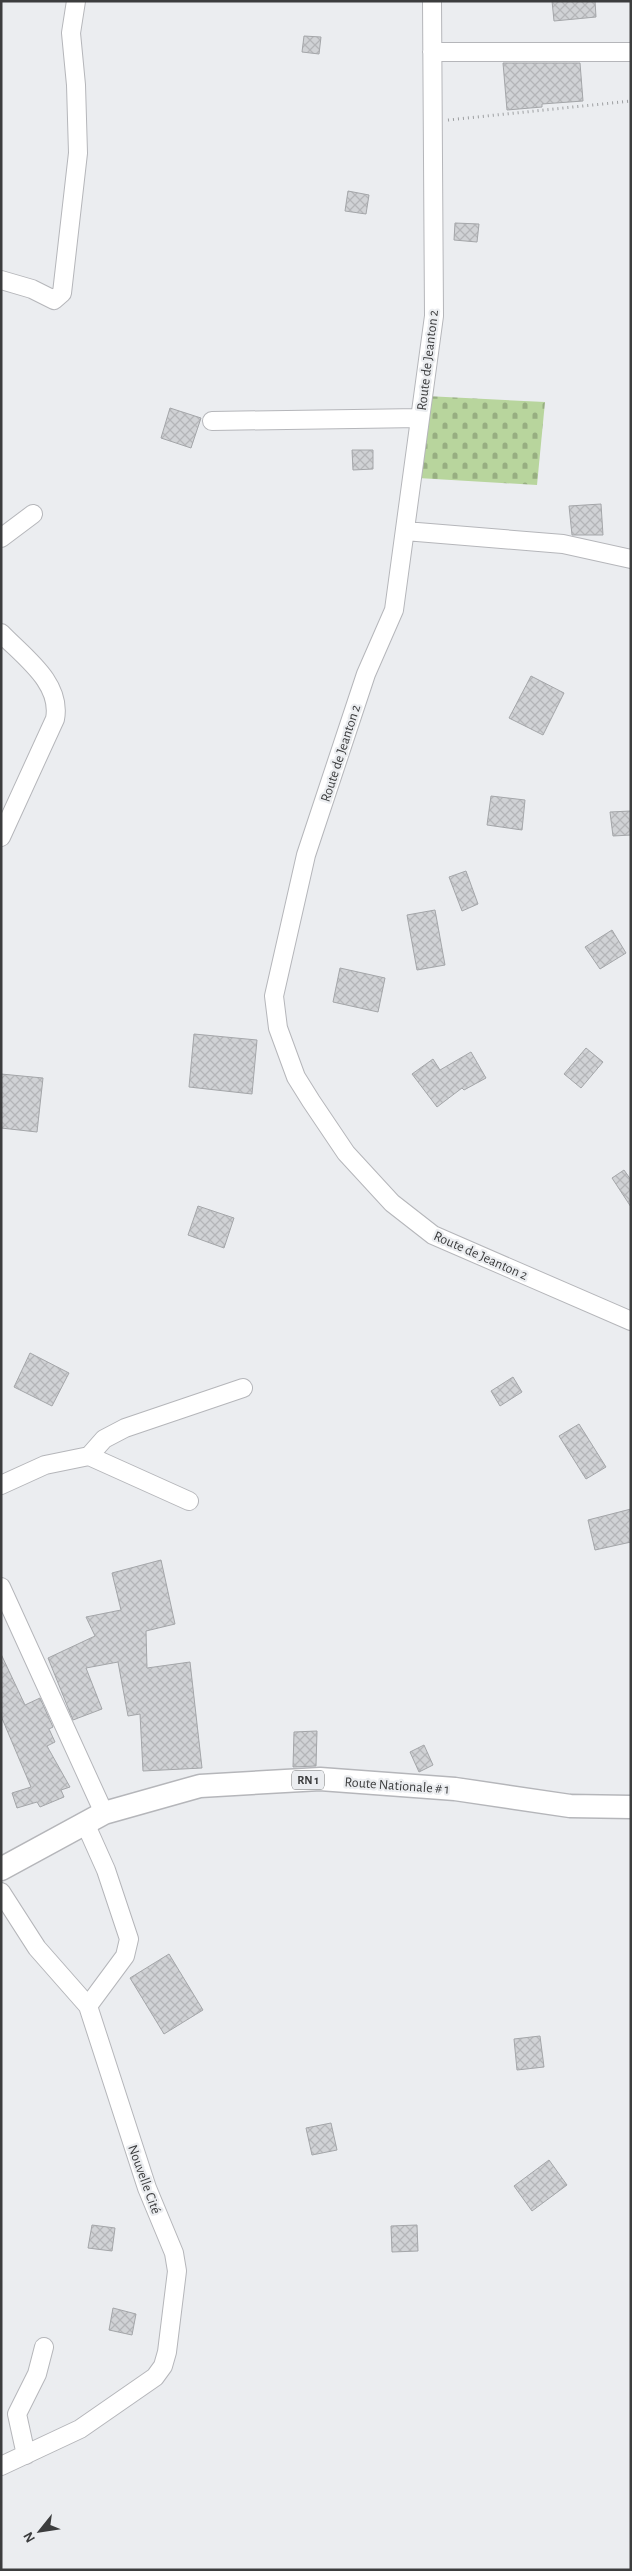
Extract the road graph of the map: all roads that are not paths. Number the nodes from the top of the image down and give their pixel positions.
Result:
1 (76, 1) edge
2 (432, 1) edge
3 (432, 52) junction
4 (631, 52) edge
5 (1, 280) edge
6 (420, 418) junction
7 (212, 421) dead end
8 (33, 514) dead end
9 (404, 531) junction
10 (1, 538) edge
11 (631, 559) edge
12 (1, 633) edge
13 (1, 838) edge
14 (631, 1321) edge
15 (243, 1388) dead end
16 (89, 1456) junction
17 (1, 1485) edge
18 (189, 1501) dead end
19 (1, 1587) edge
20 (631, 1807) edge
21 (95, 1818) junction
22 (1, 1869) edge
23 (1, 1892) edge
24 (88, 2006) junction
25 (44, 2347) dead end
26 (26, 2454) junction
27 (1, 2466) edge

1 - 5 street
2 - 3 street, Route de Jeanton 2
3 - 4 street
3 - 6 street, Route de Jeanton 2
6 - 7 street
6 - 9 street, Route de Jeanton 2
8 - 10 street
9 - 11 street
9 - 14 street, Route de Jeanton 2
12 - 13 street
15 - 16 street
16 - 17 street
16 - 18 street
19 - 21 street
20 - 21 main road, Route Nationale # 1 / RN 1
21 - 22 main road, Route Nationale # 1 / RN 1
21 - 24 street
23 - 24 street
24 - 26 street, Nouvelle Cité
25 - 26 street
26 - 27 street, Nouvelle Cité

